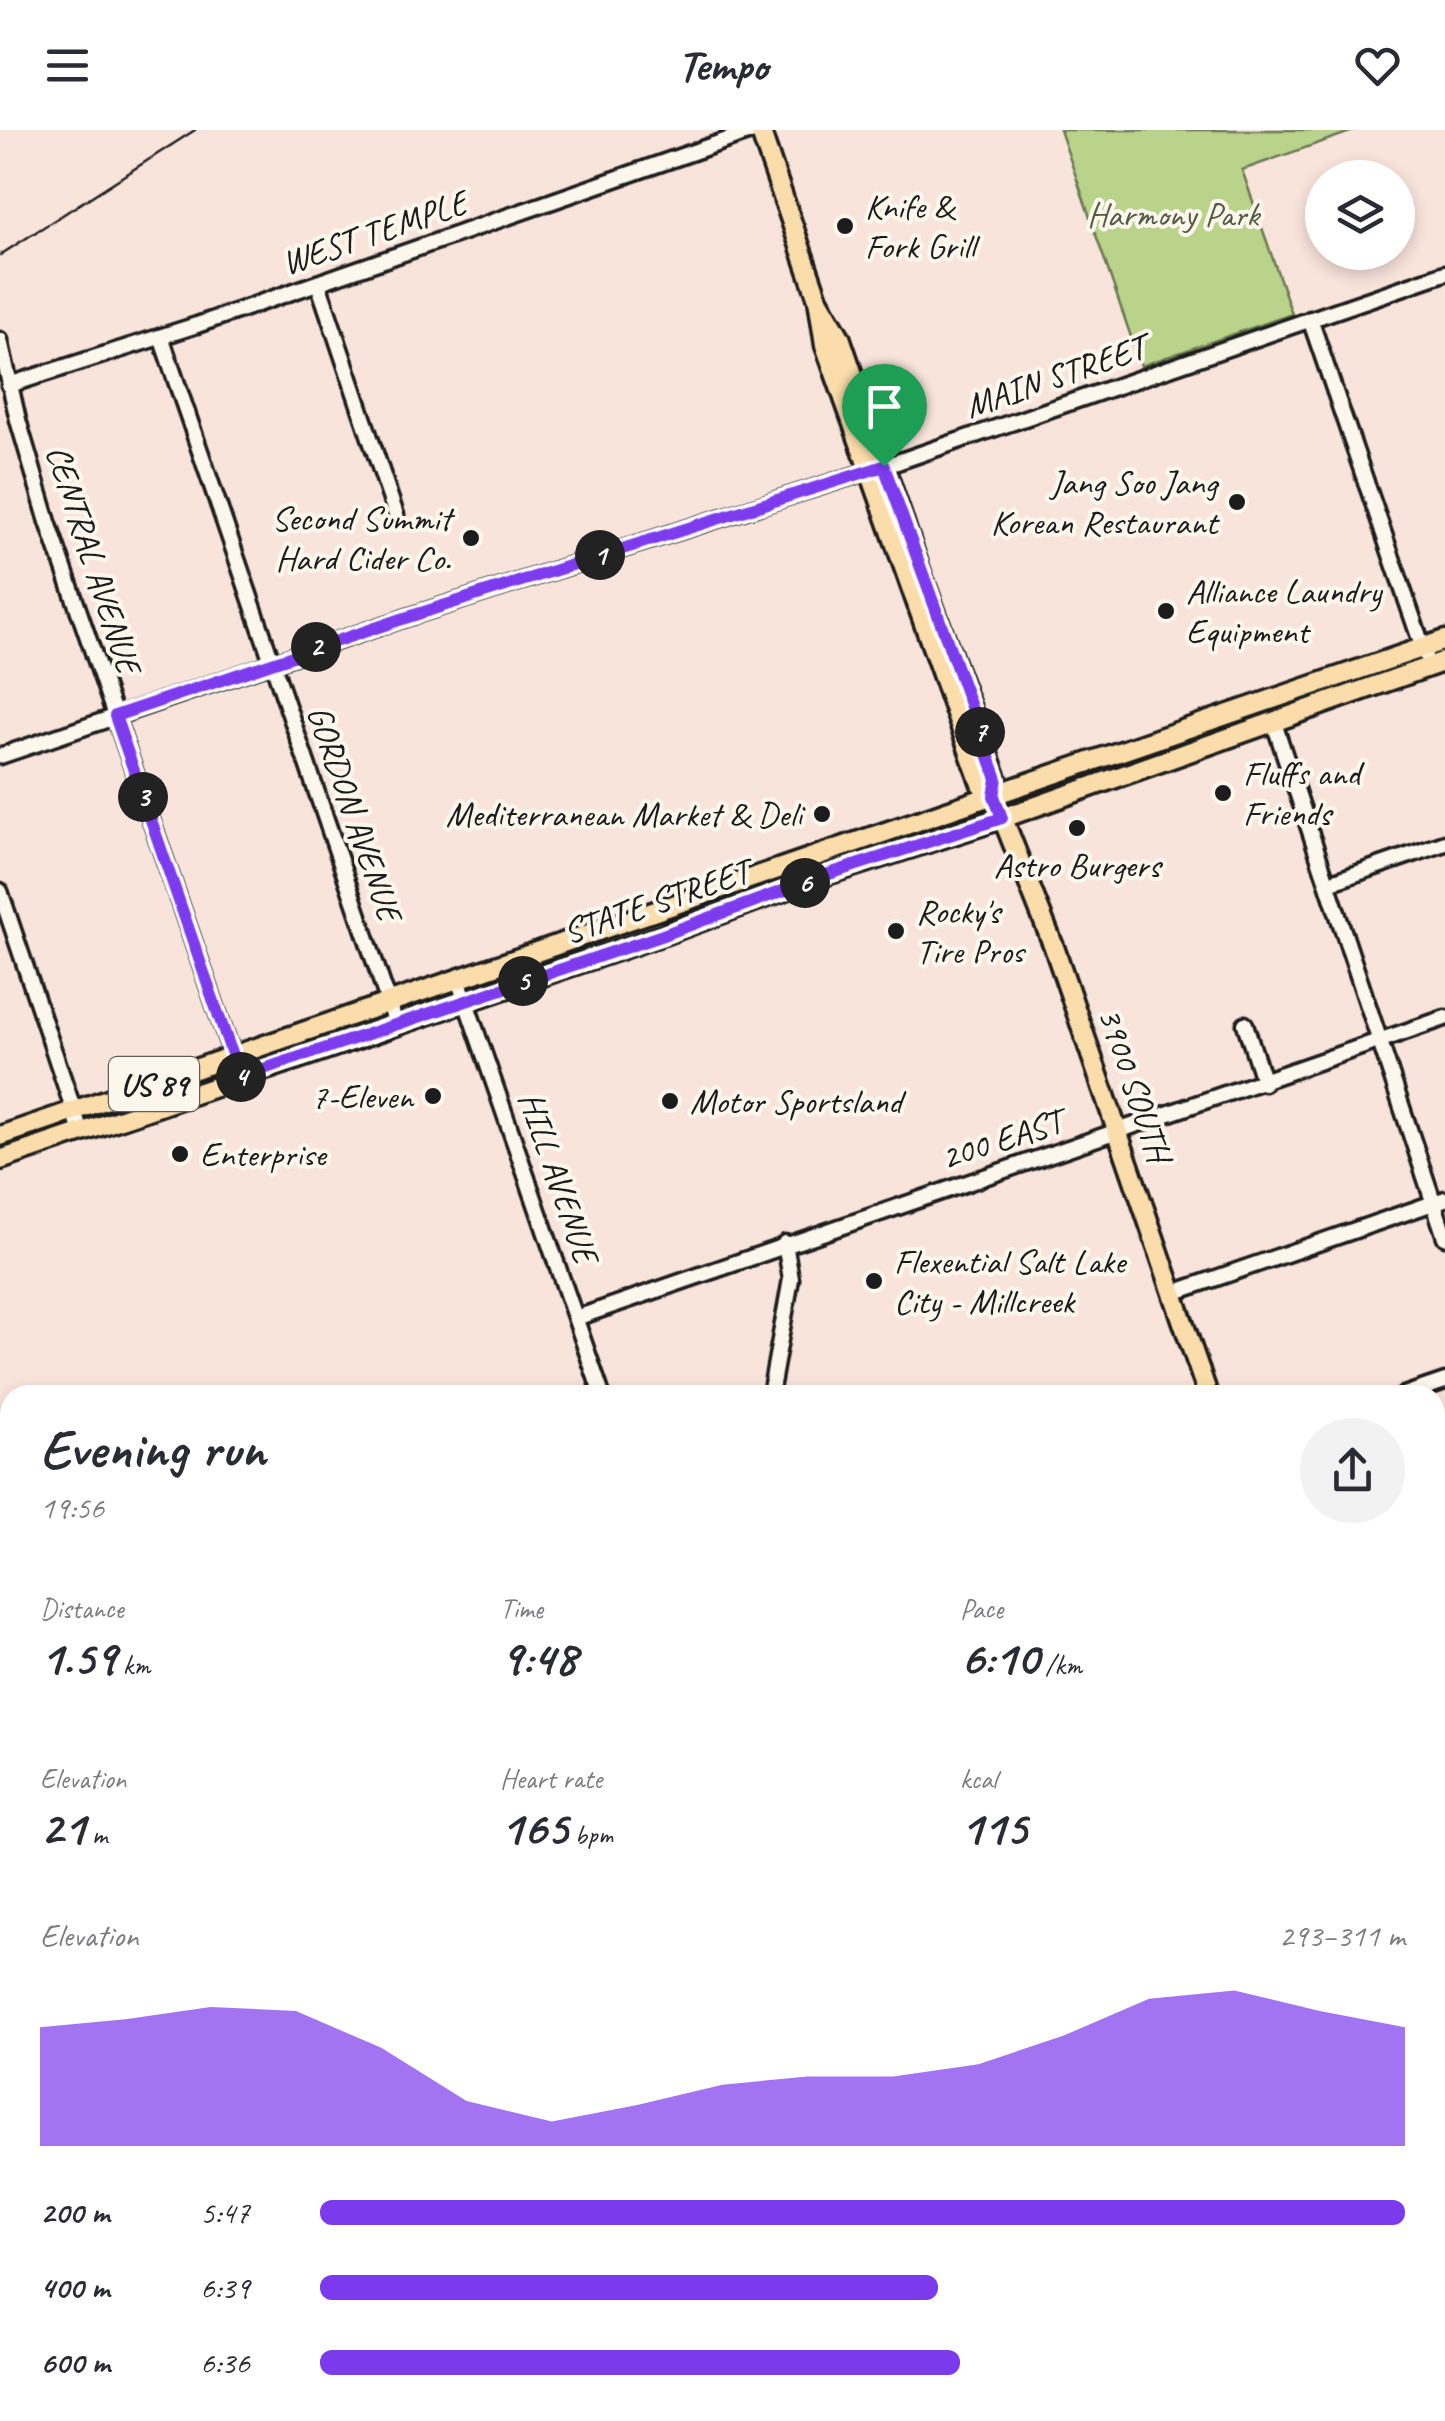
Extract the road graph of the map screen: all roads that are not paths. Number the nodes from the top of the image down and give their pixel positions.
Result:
1 (758, 130) edge
2 (1445, 273) edge
3 (318, 283) junction
4 (1310, 320) junction
5 (161, 336) junction
6 (0, 340) edge
7 (9, 385) junction
8 (876, 468) junction
9 (396, 515) dead end
10 (1445, 640) edge
11 (1423, 648) junction
12 (272, 662) junction
13 (1437, 664) edge
14 (115, 716) junction
15 (1274, 722) junction
16 (0, 756) edge
17 (994, 796) junction
18 (1002, 818) junction
19 (1445, 843) edge
20 (1330, 883) junction
21 (0, 891) edge
22 (458, 979) junction
23 (466, 1000) junction
24 (389, 1003) junction
25 (1445, 1018) edge
26 (396, 1024) junction
27 (1245, 1024) dead end
28 (1380, 1042) junction
29 (233, 1057) junction
30 (240, 1077) junction
31 (1264, 1082) junction
32 (74, 1110) junction
33 (1118, 1131) junction
34 (82, 1132) junction
35 (0, 1136) edge
36 (0, 1160) edge
37 (1439, 1201) edge
38 (1445, 1237) edge
39 (785, 1243) junction
40 (1173, 1292) junction
41 (576, 1318) junction
42 (599, 1385) edge
43 (772, 1385) edge
44 (1205, 1385) edge

1 - 3 street, WEST TEMPLE
1 - 8 main road, 3900 SOUTH
2 - 4 street, MAIN STREET
3 - 5 street, WEST TEMPLE
3 - 9 street
4 - 8 street, MAIN STREET
4 - 11 street
5 - 7 street, WEST TEMPLE
5 - 12 street, GORDON AVENUE
6 - 7 street, CENTRAL AVENUE
7 - 14 street, CENTRAL AVENUE
8 - 12 street, MAIN STREET
8 - 17 main road, 3900 SOUTH
10 - 11 main road, STATE STREET / US 89
11 - 13 street
11 - 17 main road, STATE STREET / US 89
12 - 14 street, MAIN STREET
12 - 24 street, GORDON AVENUE
13 - 15 main road, STATE STREET / US 89
14 - 16 street, MAIN STREET
14 - 29 street, CENTRAL AVENUE
15 - 18 main road, STATE STREET / US 89
15 - 20 street
17 - 18 main road, 3900 SOUTH
17 - 22 main road, STATE STREET / US 89
18 - 23 main road, STATE STREET / US 89
18 - 33 main road, 3900 SOUTH
19 - 20 street
20 - 28 street
21 - 32 street
22 - 23 street, HILL AVENUE
22 - 24 main road, STATE STREET / US 89
23 - 26 main road, STATE STREET / US 89
23 - 41 street, HILL AVENUE
24 - 26 street, GORDON AVENUE
24 - 29 main road, STATE STREET / US 89
25 - 28 street, 200 EAST
26 - 30 main road, STATE STREET / US 89
27 - 31 street
28 - 31 street, 200 EAST
28 - 37 street
29 - 30 street, CENTRAL AVENUE
29 - 32 main road, STATE STREET / US 89
30 - 34 main road, STATE STREET / US 89
31 - 33 street, 200 EAST
32 - 34 street
32 - 35 main road, STATE STREET / US 89
33 - 39 street, 200 EAST
33 - 40 main road, 3900 SOUTH
34 - 36 main road, STATE STREET / US 89
37 - 38 street
37 - 40 street
39 - 41 street, 200 EAST
39 - 43 street
40 - 44 main road, 3900 SOUTH
41 - 42 street, HILL AVENUE

